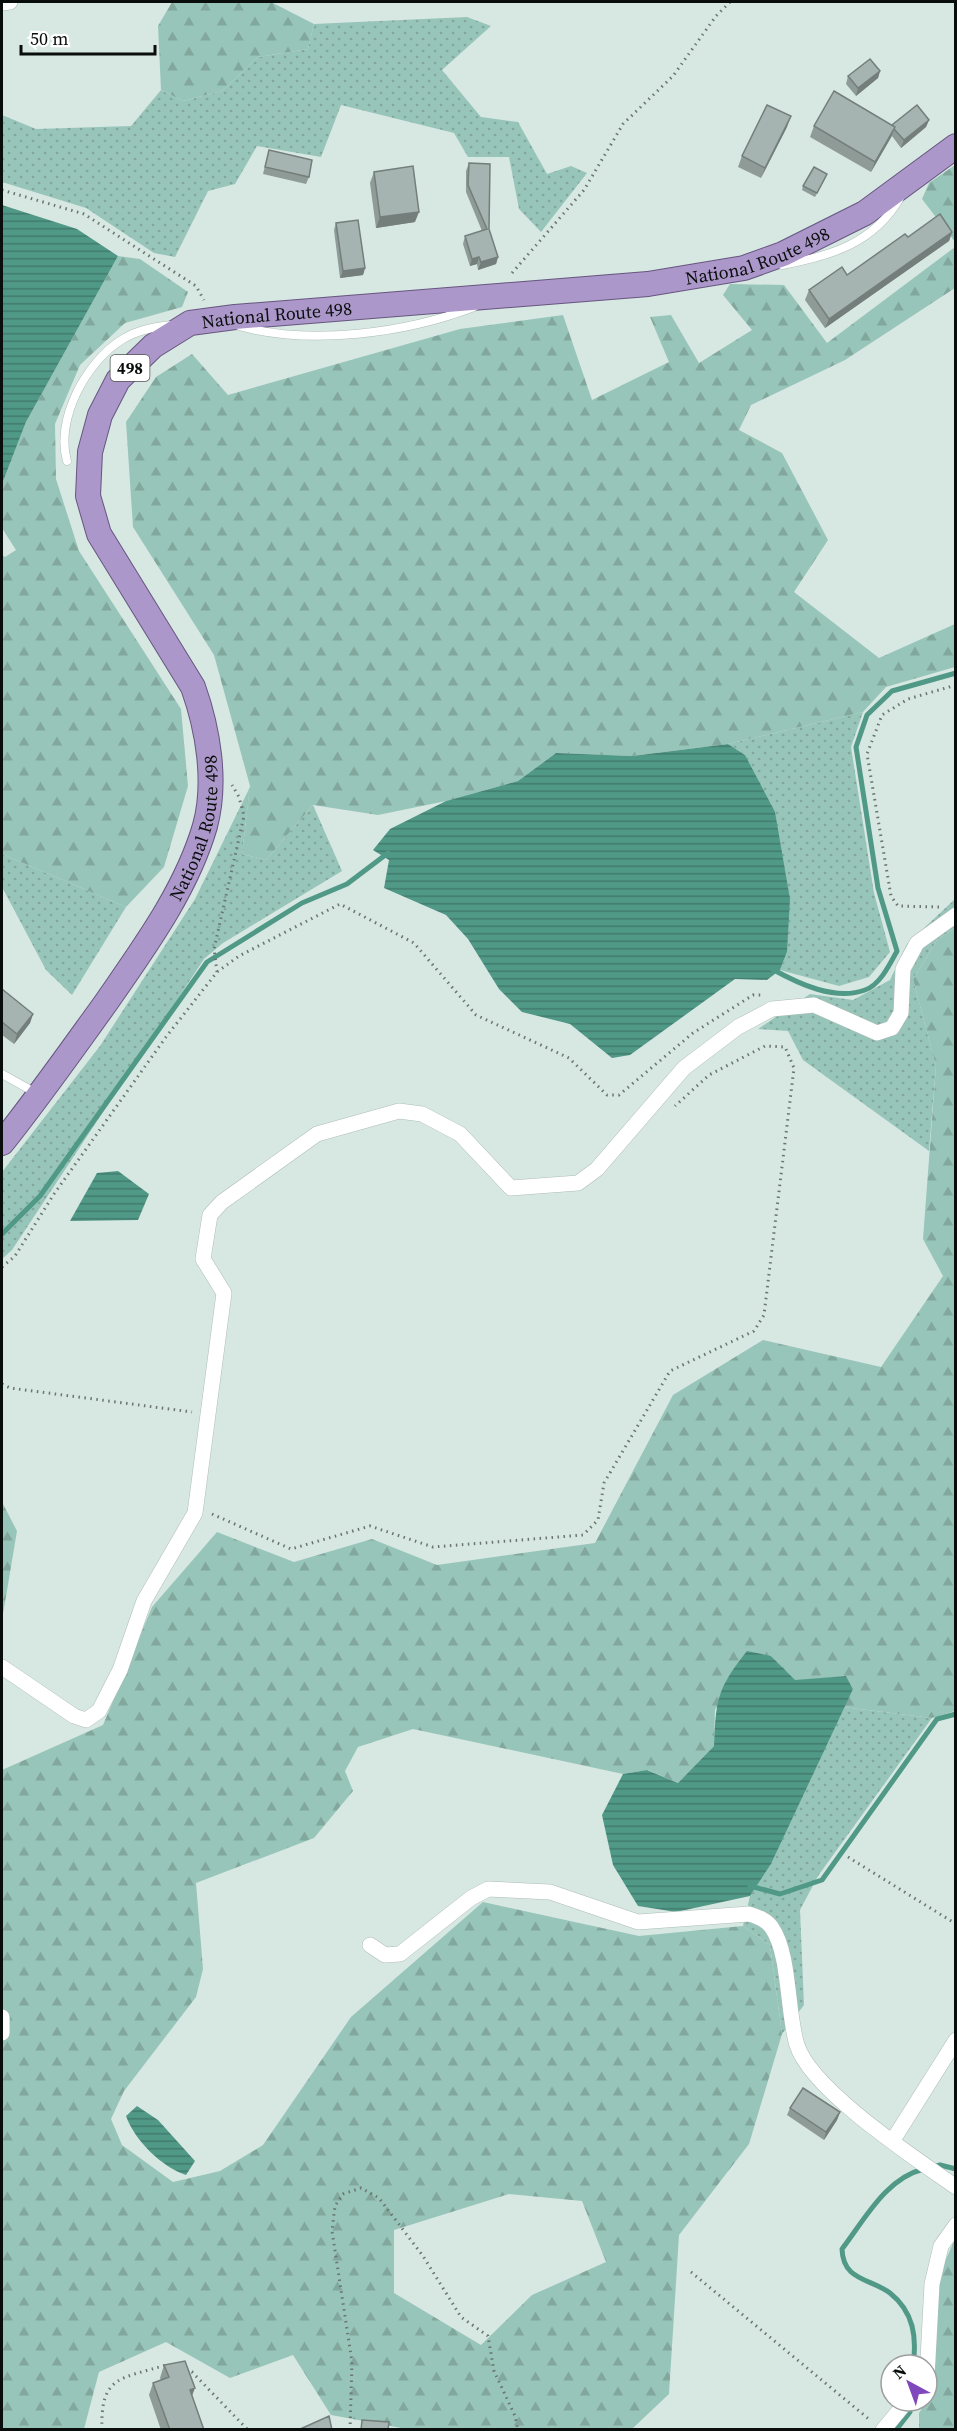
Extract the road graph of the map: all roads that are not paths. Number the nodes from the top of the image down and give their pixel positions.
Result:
1 (10, 2) edge
2 (2, 3) edge
3 (956, 146) edge
4 (190, 323) junction
5 (67, 462) dead end
6 (950, 911) edge
7 (2, 1074) edge
8 (40, 1095) junction
9 (2, 1143) edge
10 (2, 1667) edge
11 (370, 1945) dead end
12 (2, 2017) edge
13 (2, 2033) edge
14 (956, 2040) edge
15 (893, 2140) junction
16 (956, 2187) edge
17 (956, 2225) edge
18 (928, 2353) edge
19 (892, 2413) edge
20 (877, 2425) edge

1 - 2 street
3 - 4 highway, National Route 498 / 498
4 - 5 lane
4 - 8 highway, National Route 498 / 498
6 - 10 street
7 - 8 lane
8 - 9 highway, National Route 498 / 498
11 - 15 street
12 - 13 street
14 - 15 street
15 - 16 street
17 - 18 street
19 - 20 street

